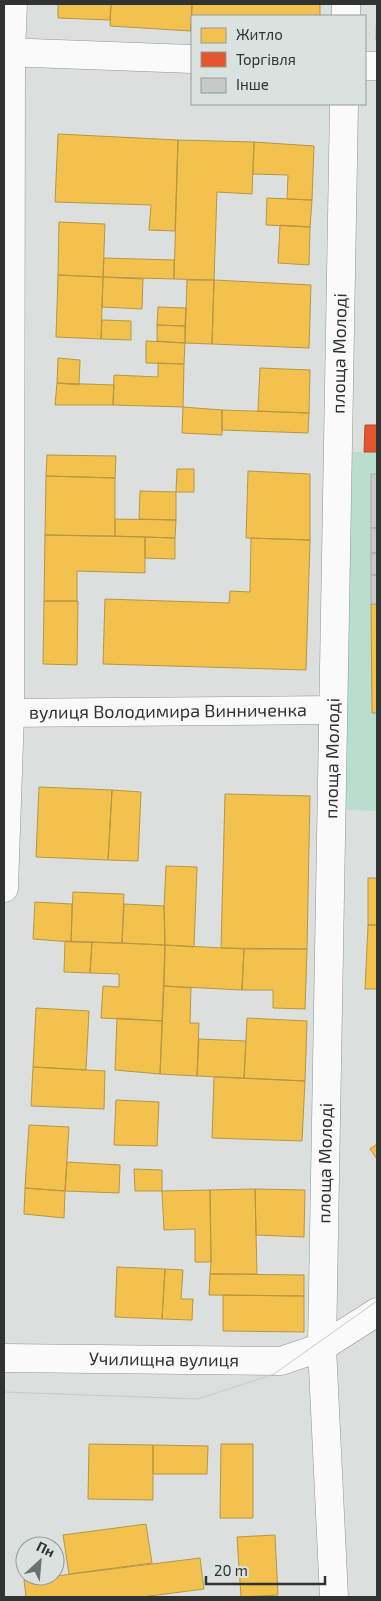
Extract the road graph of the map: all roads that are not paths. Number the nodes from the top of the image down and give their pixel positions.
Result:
1 (13, 4) edge
2 (7, 52) edge
3 (191, 59) edge
4 (344, 105) edge
5 (332, 710) junction
6 (7, 713) edge
7 (4, 888) edge
8 (377, 1312) edge
9 (322, 1347) junction
10 (4, 1358) edge
11 (334, 1597) edge

1 - 2 street
2 - 3 street
2 - 6 street
4 - 5 street, площа Молоді
5 - 6 street, вулиця Володимира Винниченка
5 - 9 street, площа Молоді
6 - 7 street
8 - 9 street
9 - 10 street, Училищна вулиця
9 - 11 street, площа Молоді

